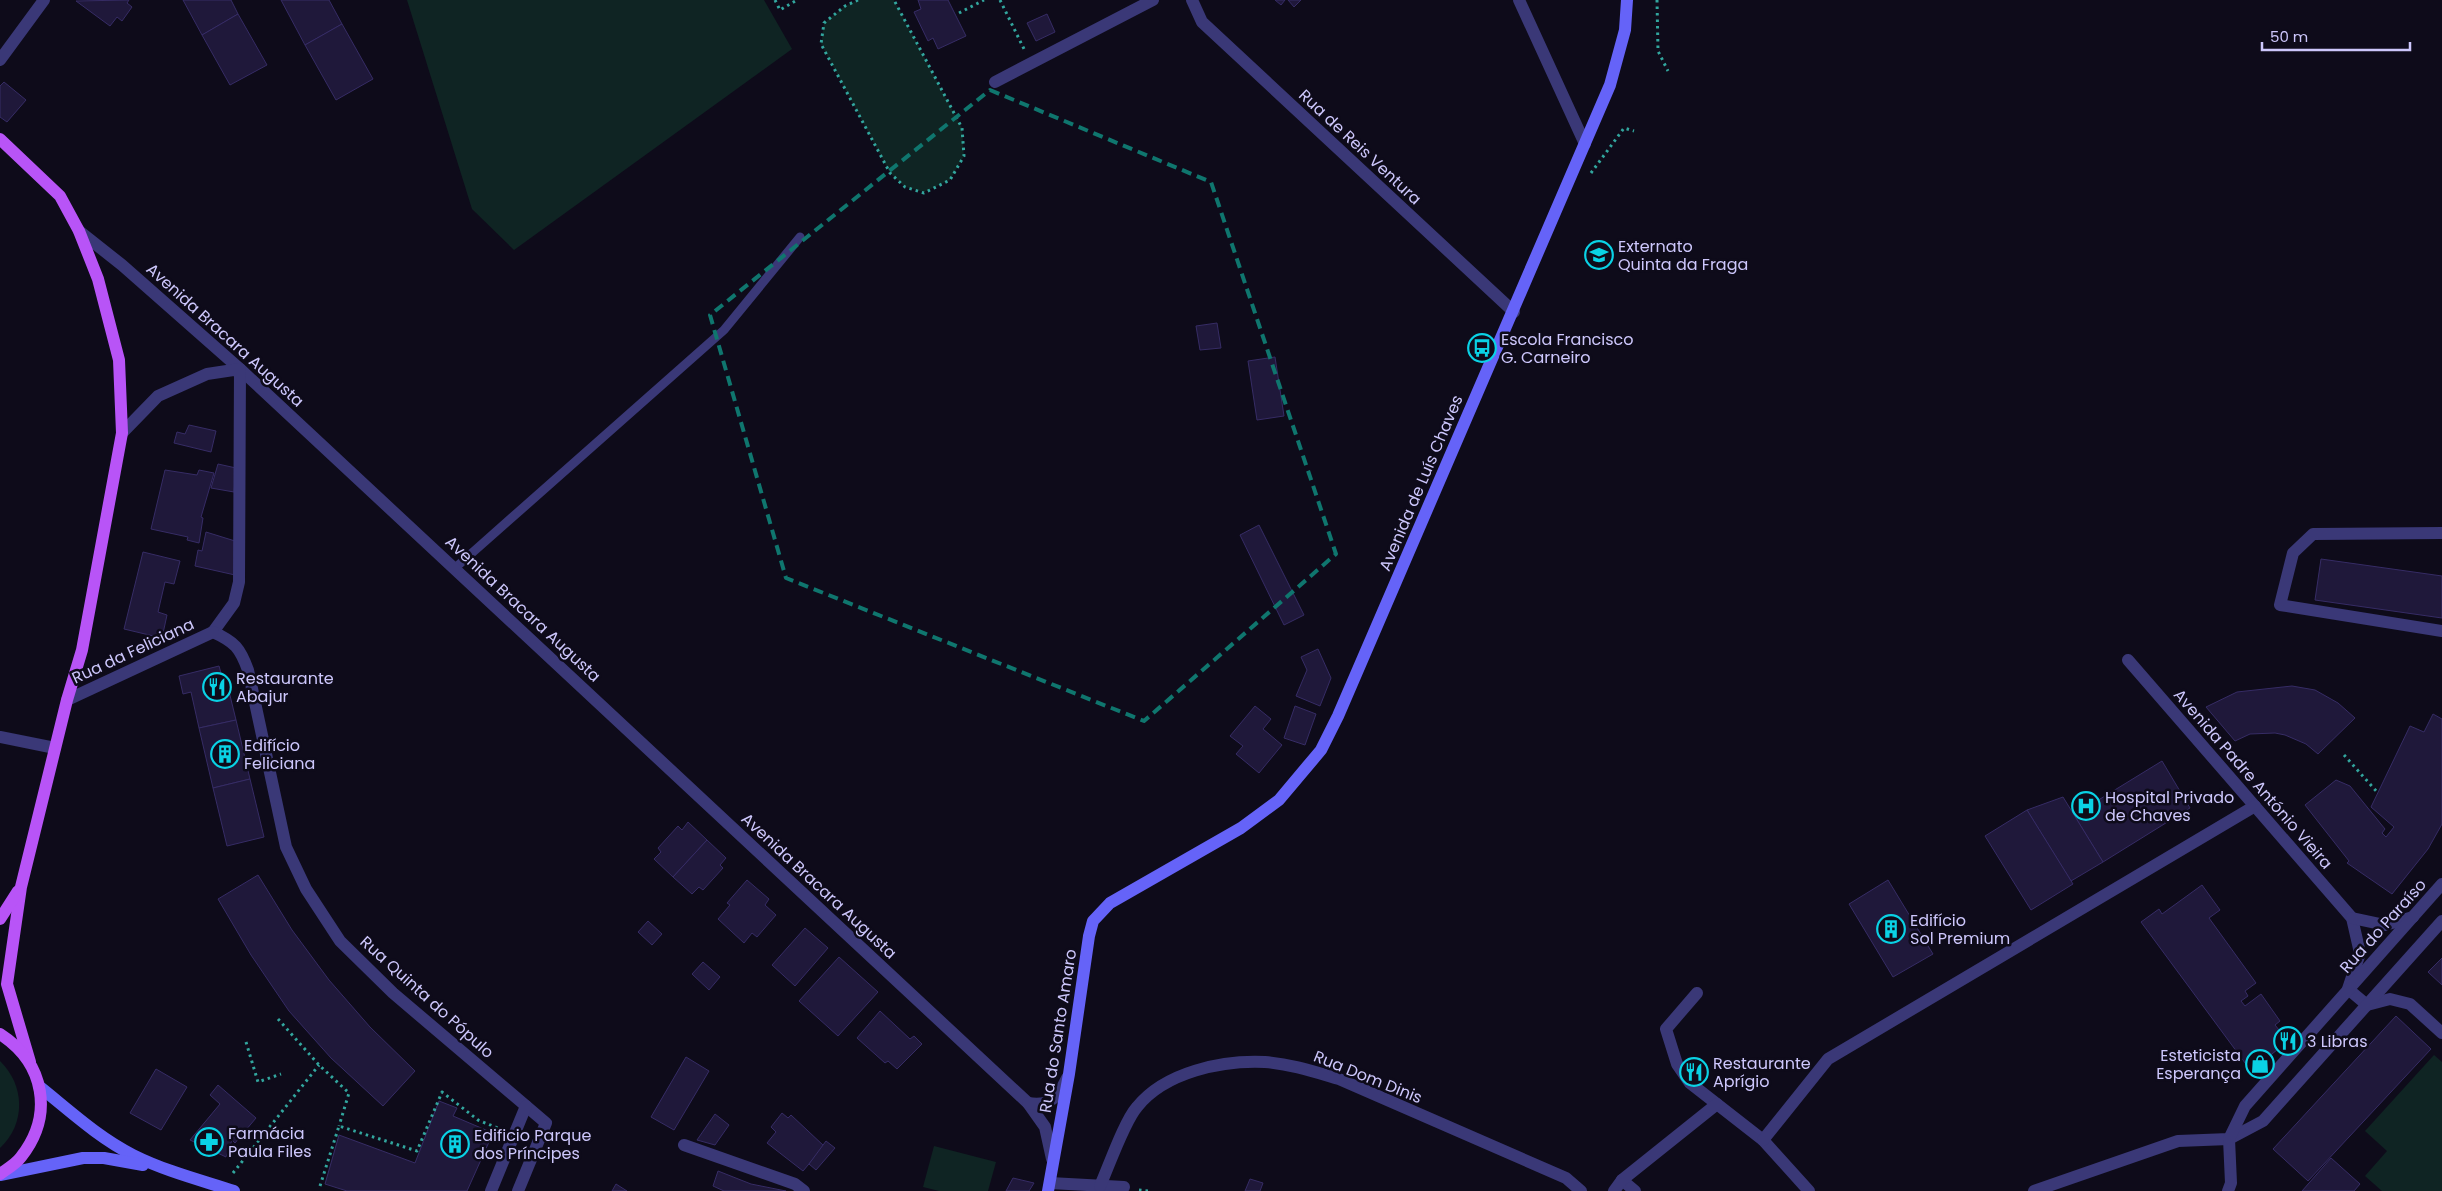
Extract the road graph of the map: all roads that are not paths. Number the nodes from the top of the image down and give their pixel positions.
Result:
1 (44, 0) edge
2 (1153, 0) edge
3 (1192, 0) edge
4 (1519, 0) edge
5 (1627, 0) edge
6 (0, 60) edge
7 (995, 82) dead end
8 (0, 139) edge
9 (1585, 144) junction
10 (79, 231) junction
11 (800, 237) dead end
12 (1514, 312) junction
13 (240, 369) junction
14 (122, 433) junction
15 (2442, 533) edge
16 (456, 568) junction
17 (2442, 631) edge
18 (213, 632) junction
19 (2128, 660) dead end
20 (67, 700) junction
21 (0, 737) edge
22 (55, 748) junction
23 (2255, 806) junction
24 (2442, 884) edge
25 (21, 887) junction
26 (1128, 892) joint
27 (2413, 917) junction
28 (2352, 918) junction
29 (0, 919) edge
30 (2442, 921) edge
31 (2348, 989) junction
32 (1697, 993) dead end
33 (2367, 1005) junction
34 (2442, 1033) edge
35 (0, 1034) edge
36 (30, 1062) junction
37 (1070, 1074) junction
38 (40, 1087) junction
39 (1028, 1103) junction
40 (1717, 1104) junction
41 (526, 1106) junction
42 (2229, 1139) junction
43 (1763, 1140) junction
44 (684, 1145) dead end
45 (1052, 1159) junction
46 (167, 1170) junction
47 (0, 1175) edge
48 (1622, 1180) junction
49 (1100, 1186) junction
50 (1049, 1187) edge
51 (1124, 1187) dead end
52 (231, 1191) edge
53 (491, 1191) edge
54 (518, 1191) edge
55 (804, 1191) edge
56 (1581, 1191) edge
57 (1614, 1191) edge
58 (1635, 1191) edge
59 (1809, 1191) edge
60 (2034, 1191) edge
61 (2228, 1191) edge

1 - 6 street
2 - 7 street
3 - 12 street, Rua de Reis Ventura
4 - 9 street
5 - 9 main road, Avenida de Luís Chaves
8 - 10 main road, Avenida Bracara Augusta
9 - 12 main road, Avenida de Luís Chaves
10 - 13 street, Avenida Bracara Augusta
10 - 14 main road
11 - 16 lane
12 - 26 main road, Avenida de Luís Chaves
13 - 14 street
13 - 16 street, Avenida Bracara Augusta
13 - 18 street
14 - 20 main road
15 - 17 street
16 - 39 street, Avenida Bracara Augusta
18 - 20 street, Rua da Feliciana
18 - 41 street, Rua Quinta do Pópulo
19 - 23 street, Avenida Padre António Vieira
20 - 22 main road
21 - 22 street
22 - 25 main road
23 - 28 street, Avenida Padre António Vieira
23 - 43 street
24 - 27 street, Rua do Paraíso
25 - 29 main road
25 - 36 main road
26 - 37 main road, Rua do Santo Amaro
27 - 28 street
27 - 31 street, Rua do Paraíso
28 - 31 street
30 - 33 street
31 - 33 street, Rua do Paraíso
31 - 42 street, Rua do Paraíso
32 - 40 street
33 - 34 street
33 - 42 street
35 - 36 main road
36 - 38 main road
37 - 39 street
37 - 45 main road, Rua do Santo Amaro
38 - 46 main road
38 - 47 main road
39 - 45 street, Avenida Bracara Augusta
40 - 43 street
40 - 48 street
41 - 53 street
41 - 54 street, Rua Quinta do Pópulo
42 - 60 street
42 - 61 street, Rua do Paraíso
43 - 59 street
44 - 55 street
45 - 50 main road, Rua do Santo Amaro
46 - 47 main road
46 - 52 main road
48 - 57 street
48 - 58 street
49 - 50 street
49 - 51 street
49 - 56 street, Rua Dom Dinis

